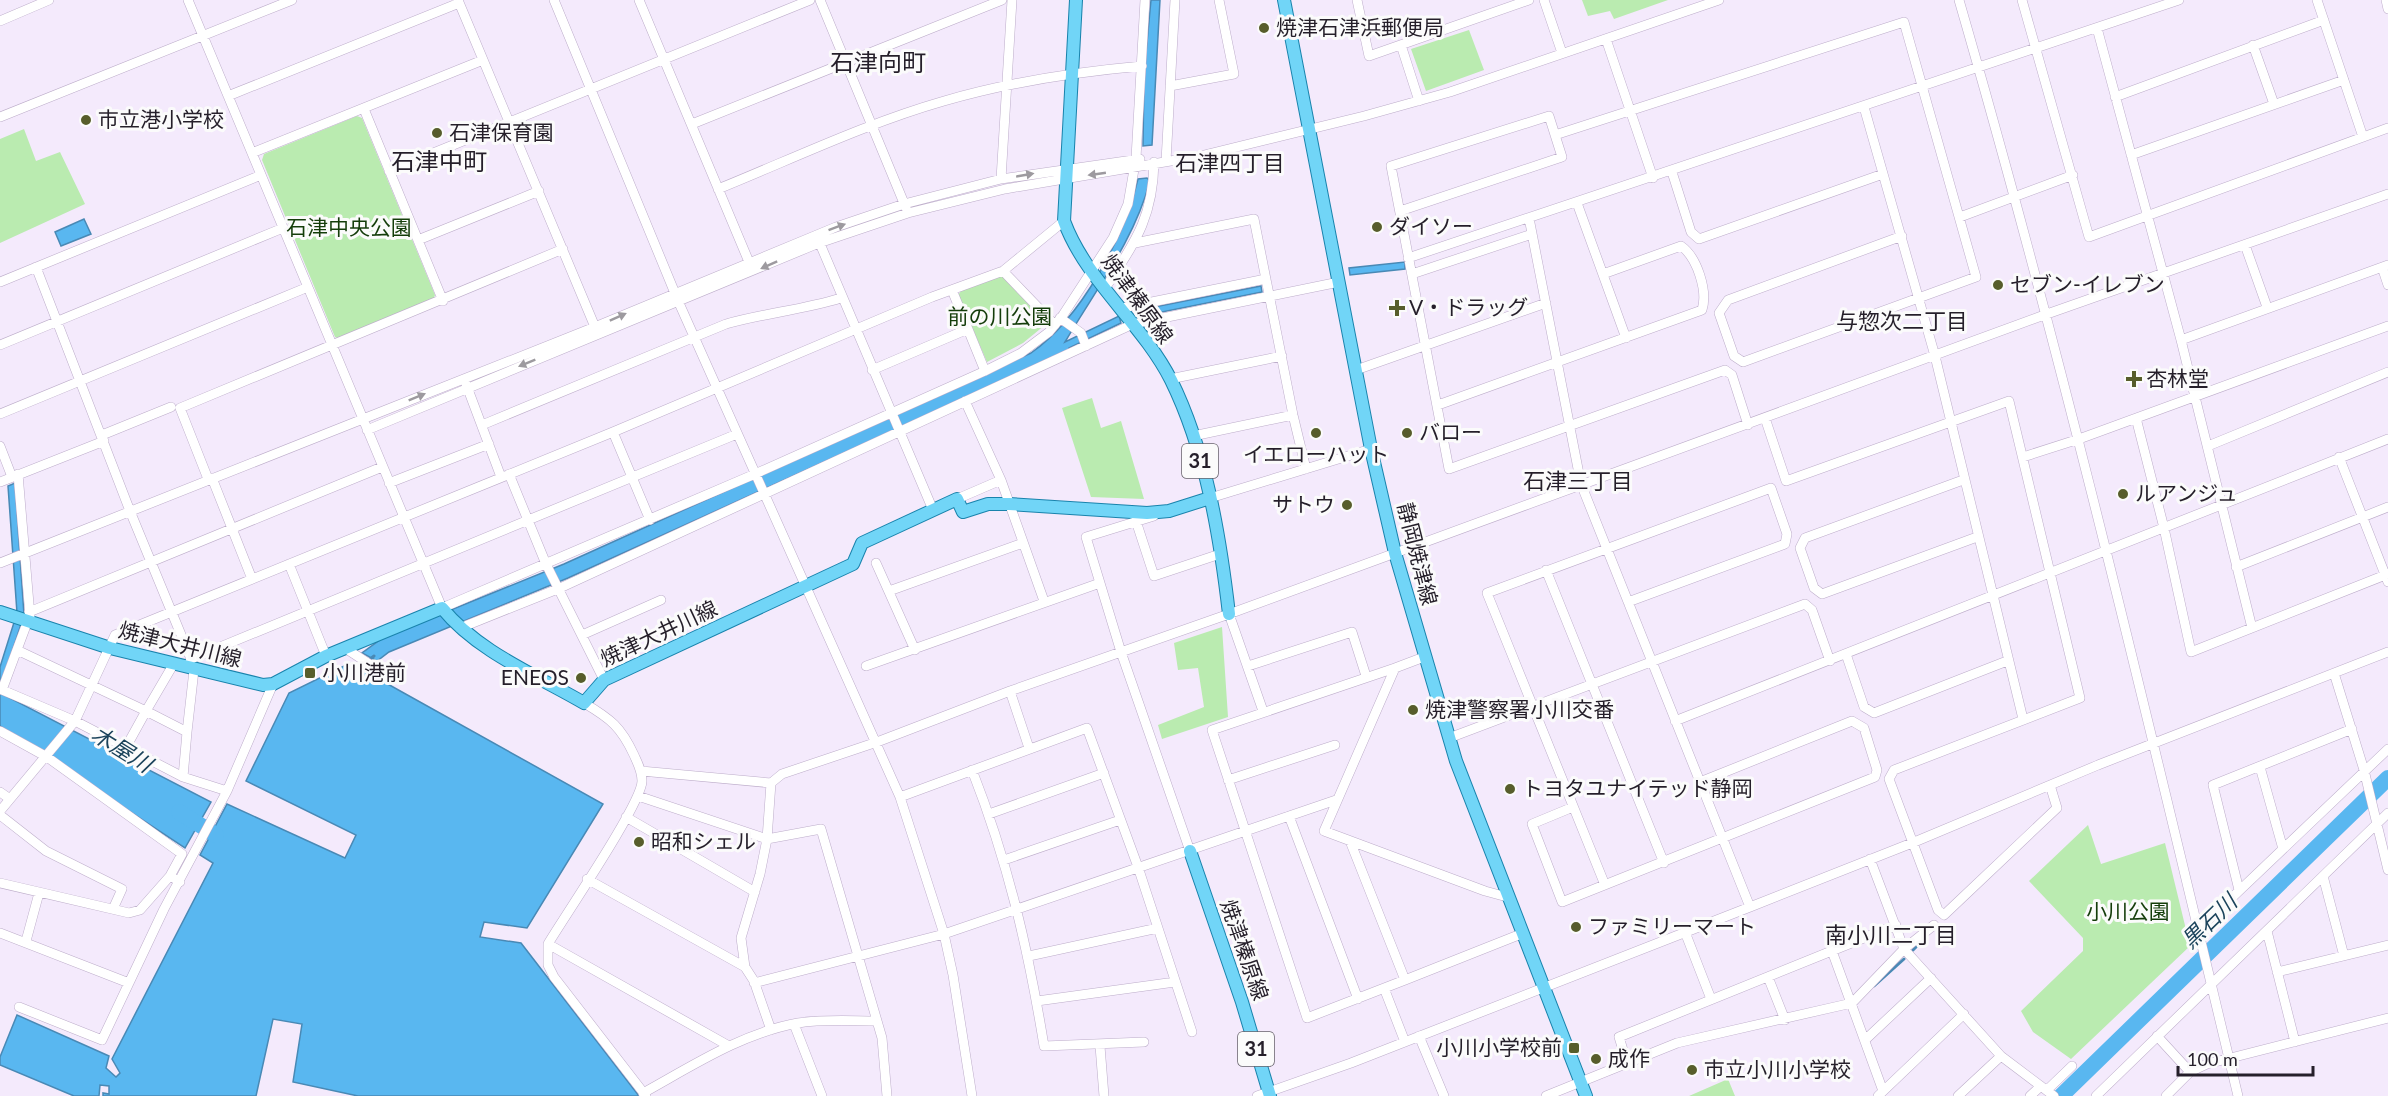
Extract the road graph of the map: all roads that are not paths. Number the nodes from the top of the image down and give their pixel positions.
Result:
1 (49, 0) edge
2 (188, 0) edge
3 (292, 0) edge
4 (554, 0) edge
5 (639, 0) edge
6 (810, 0) edge
7 (820, 0) edge
8 (1002, 0) edge
9 (1012, 0) edge
10 (1076, 0) edge
11 (1145, 0) edge
12 (1175, 0) edge
13 (1219, 0) edge
14 (1284, 0) edge
15 (1357, 0) edge
16 (1529, 0) edge
17 (1544, 0) edge
18 (1719, 0) edge
19 (1959, 0) edge
20 (2022, 0) edge
21 (2179, 0) edge
22 (2317, 0) edge
23 (2386, 0) edge
24 (458, 1) edge
25 (2388, 9) edge
26 (2324, 20) junction
27 (0, 21) edge
28 (2097, 28) junction
29 (203, 37) junction
30 (1606, 39) junction
31 (1401, 45) junction
32 (2253, 45) junction
33 (2038, 48) junction
34 (1562, 53) junction
35 (663, 59) junction
36 (483, 60) junction
37 (845, 62) junction
38 (1142, 66) junction
39 (1979, 68) junction
40 (1072, 73) junction
41 (2344, 80) junction
42 (1006, 85) junction
43 (1170, 86) junction
44 (1922, 87) junction
45 (591, 88) junction
46 (228, 96) junction
47 (2115, 97) junction
48 (1419, 101) junction
49 (2274, 104) junction
50 (1864, 107) junction
51 (364, 109) junction
52 (1630, 110) junction
53 (0, 117) edge
54 (509, 122) junction
55 (692, 124) junction
56 (872, 126) junction
57 (2388, 128) edge
58 (1309, 129) junction
59 (1555, 135) junction
60 (2363, 137) junction
61 (252, 153) junction
62 (2131, 155) junction
63 (1136, 158) junction
64 (1166, 161) junction
65 (1154, 162) junction
66 (1133, 169) junction
67 (389, 171) junction
68 (1672, 171) junction
69 (1066, 173) junction
70 (1883, 174) junction
71 (261, 175) junction
72 (2073, 175) junction
73 (1653, 178) junction
74 (1001, 179) junction
75 (718, 189) junction
76 (539, 191) junction
77 (2388, 194) edge
78 (2016, 196) junction
79 (1577, 203) junction
80 (906, 208) junction
81 (1400, 211) junction
82 (2149, 216) junction
83 (1960, 217) junction
84 (1529, 218) junction
85 (1064, 222) junction
86 (283, 228) junction
87 (1532, 234) junction
88 (1902, 236) junction
89 (818, 239) junction
90 (418, 240) junction
91 (1135, 243) junction
92 (2245, 245) junction
93 (563, 249) junction
94 (1408, 258) junction
95 (748, 262) junction
96 (2385, 266) edge
97 (36, 267) junction
98 (1003, 271) junction
99 (1093, 271) junction
100 (2163, 273) junction
101 (1412, 274) junction
102 (1603, 274) junction
103 (1266, 279) junction
104 (0, 282) edge
105 (1339, 282) junction
106 (2388, 285) edge
107 (1105, 286) junction
108 (308, 287) junction
109 (952, 290) junction
110 (675, 292) junction
111 (1270, 296) junction
112 (841, 298) junction
113 (1918, 299) junction
114 (443, 301) junction
115 (679, 303) junction
116 (1546, 303) junction
117 (2267, 307) junction
118 (2047, 314) junction
119 (1128, 317) junction
120 (57, 321) junction
121 (1059, 321) junction
122 (2388, 326) edge
123 (595, 327) junction
124 (968, 329) junction
125 (855, 331) junction
126 (695, 338) junction
127 (1082, 338) junction
128 (1626, 338) junction
129 (2181, 340) junction
130 (0, 345) edge
131 (1425, 345) junction
132 (332, 346) junction
133 (1282, 356) junction
134 (1935, 356) junction
135 (1558, 363) junction
136 (872, 370) junction
137 (1356, 370) junction
138 (985, 371) junction
139 (2388, 372) edge
140 (80, 379) junction
141 (1170, 380) junction
142 (466, 383) junction
143 (718, 388) junction
144 (2195, 396) junction
145 (965, 401) junction
146 (1438, 405) junction
147 (171, 407) dead end
148 (890, 413) junction
149 (0, 414) edge
150 (1293, 415) junction
151 (1765, 418) junction
152 (2136, 418) junction
153 (363, 419) junction
154 (1950, 423) junction
155 (482, 425) junction
156 (1748, 425) junction
157 (1570, 427) junction
158 (367, 430) junction
159 (612, 432) junction
160 (898, 432) junction
161 (737, 434) junction
162 (1193, 436) junction
163 (103, 438) junction
164 (2079, 439) junction
165 (2388, 439) edge
166 (489, 444) junction
167 (0, 446) edge
168 (2208, 446) junction
169 (1371, 449) junction
170 (2023, 457) junction
171 (2339, 458) junction
172 (382, 467) junction
173 (1306, 469) junction
174 (755, 474) junction
175 (505, 475) junction
176 (15, 476) junction
177 (632, 477) junction
178 (210, 478) junction
179 (1001, 480) junction
180 (1963, 480) junction
181 (0, 482) edge
182 (389, 483) junction
183 (1581, 484) junction
184 (763, 494) junction
185 (1210, 498) junction
186 (957, 499) junction
187 (1009, 504) junction
188 (2221, 505) junction
189 (2388, 507) edge
190 (933, 510) junction
191 (130, 511) junction
192 (1169, 511) junction
193 (402, 516) junction
194 (2362, 518) junction
195 (526, 520) junction
196 (650, 520) junction
197 (1136, 521) junction
198 (2164, 528) junction
199 (232, 529) junction
200 (1977, 537) junction
201 (1023, 543) junction
202 (1606, 546) junction
203 (2108, 550) junction
204 (1395, 553) junction
205 (1220, 554) junction
206 (20, 555) junction
207 (151, 562) junction
208 (0, 563) edge
209 (876, 563) dead end
210 (289, 564) junction
211 (422, 564) junction
212 (546, 564) junction
213 (2236, 567) junction
214 (1546, 570) junction
215 (2050, 574) junction
216 (2387, 577) edge
217 (252, 579) junction
218 (1100, 583) junction
219 (806, 586) junction
220 (560, 588) junction
221 (889, 591) junction
222 (1992, 595) junction
223 (661, 600) dead end
224 (1044, 601) junction
225 (1628, 602) junction
226 (308, 609) junction
227 (443, 609) junction
228 (0, 612) edge
229 (171, 612) junction
230 (1229, 614) junction
231 (25, 619) junction
232 (459, 627) junction
233 (2252, 628) junction
234 (582, 635) junction
235 (110, 648) junction
236 (345, 648) junction
237 (17, 650) junction
238 (915, 650) junction
239 (1121, 652) junction
240 (2388, 652) edge
241 (1846, 654) junction
242 (326, 656) junction
243 (1424, 657) junction
244 (1651, 661) junction
245 (1830, 661) junction
246 (2007, 661) junction
247 (173, 665) junction
248 (191, 666) junction
249 (866, 666) dead end
250 (1248, 666) junction
251 (374, 667) dead end
252 (1395, 668) junction
253 (2334, 673) junction
254 (1366, 676) junction
255 (604, 680) junction
256 (273, 684) junction
257 (1593, 684) junction
258 (92, 686) junction
259 (1, 689) edge
260 (1010, 691) junction
261 (584, 703) junction
262 (1534, 706) junction
263 (146, 711) junction
264 (1263, 711) junction
265 (2023, 719) junction
266 (1675, 721) junction
267 (72, 724) junction
268 (2352, 729) junction
269 (0, 731) edge
270 (187, 732) junction
271 (1449, 738) junction
272 (878, 742) junction
273 (1335, 745) dead end
274 (2152, 745) junction
275 (1029, 748) junction
276 (125, 749) junction
277 (2388, 749) edge
278 (46, 758) junction
279 (2260, 766) junction
280 (972, 770) junction
281 (2364, 770) junction
282 (641, 771) junction
283 (1104, 773) junction
284 (183, 777) junction
285 (1228, 780) junction
286 (1700, 782) junction
287 (771, 783) junction
288 (2050, 785) junction
289 (226, 791) junction
290 (0, 792) edge
291 (638, 795) junction
292 (900, 797) junction
293 (10, 799) junction
294 (1336, 800) junction
295 (1573, 807) junction
296 (0, 813) edge
297 (989, 813) junction
298 (2388, 813) edge
299 (1289, 816) junction
300 (626, 817) junction
301 (1120, 820) junction
302 (2376, 821) junction
303 (1244, 832) junction
304 (767, 839) junction
305 (1723, 840) junction
306 (1350, 841) junction
307 (1912, 843) junction
308 (2283, 849) junction
309 (1190, 851) junction
310 (1870, 859) junction
311 (1004, 860) junction
312 (1664, 863) junction
313 (1138, 867) junction
314 (2388, 870) edge
315 (170, 876) junction
316 (2323, 876) junction
317 (587, 879) junction
318 (180, 882) junction
319 (0, 883) edge
320 (1605, 885) junction
321 (2239, 890) junction
322 (754, 892) junction
323 (39, 893) junction
324 (1507, 897) junction
325 (1750, 907) junction
326 (113, 909) junction
327 (1018, 909) junction
328 (1896, 925) junction
329 (1934, 925) dead end
330 (1158, 928) junction
331 (2198, 930) junction
332 (2267, 930) junction
333 (1685, 932) junction
334 (0, 933) edge
335 (944, 934) junction
336 (1521, 934) junction
337 (26, 941) junction
338 (548, 944) junction
339 (2388, 945) edge
340 (1904, 949) junction
341 (1832, 951) junction
342 (858, 956) junction
343 (1029, 956) junction
344 (2344, 956) junction
345 (745, 968) junction
346 (2277, 972) junction
347 (1768, 977) junction
348 (1931, 978) junction
349 (1405, 980) junction
350 (2210, 980) junction
351 (754, 982) junction
352 (1175, 982) junction
353 (129, 983) junction
354 (1384, 988) junction
355 (1542, 988) junction
356 (1358, 999) junction
357 (1711, 999) junction
358 (1037, 1001) junction
359 (1852, 1003) junction
360 (20, 1007) dead end
361 (1964, 1014) junction
362 (2388, 1018) edge
363 (1785, 1020) junction
364 (876, 1021) junction
365 (794, 1024) junction
366 (771, 1030) junction
367 (1192, 1032) dead end
368 (1419, 1036) junction
369 (2157, 1036) junction
370 (1865, 1040) junction
371 (1144, 1042) dead end
372 (1405, 1042) junction
373 (2295, 1042) junction
374 (729, 1046) junction
375 (1100, 1046) junction
376 (2001, 1056) junction
377 (2229, 1059) junction
378 (1627, 1063) junction
379 (2072, 1066) dead end
380 (2190, 1072) junction
381 (1580, 1082) junction
382 (2048, 1091) edge
383 (1880, 1093) edge
384 (644, 1095) edge
385 (1265, 1095) edge
386 (822, 1096) edge
387 (887, 1096) edge
388 (972, 1096) edge
389 (1104, 1096) edge
390 (1444, 1096) edge
391 (1546, 1096) edge
392 (1586, 1096) edge
393 (1958, 1096) edge
394 (2030, 1096) edge
395 (2096, 1096) edge
396 (2166, 1096) edge
397 (2238, 1096) edge

1 - 27 street
2 - 29 street
3 - 29 street
4 - 45 street
5 - 35 street
6 - 35 street
7 - 37 street
8 - 37 street
9 - 42 street
10 - 40 main road, 焼津榛原線 / 31
11 - 38 street
12 - 43 street
13 - 43 street
14 - 58 main road, 静岡焼津線
15 - 31 street
16 - 31 street
17 - 34 street
18 - 30 street
19 - 39 street
20 - 33 street
21 - 28 street
22 - 26 street
23 - 25 street
24 - 36 street
24 - 46 street
26 - 32 street
26 - 41 street
28 - 33 street
28 - 47 street
29 - 46 street
29 - 53 street
30 - 34 street
30 - 52 street
31 - 48 street
32 - 47 street
32 - 49 street
33 - 39 street
33 - 72 street
34 - 48 street
35 - 45 street
35 - 55 street
36 - 51 street
36 - 54 street
37 - 55 street
37 - 56 street
38 - 40 street
38 - 63 street
39 - 44 street
39 - 78 street
40 - 42 street
40 - 69 main road, 焼津榛原線 / 31
41 - 49 street
41 - 60 street
42 - 56 street
42 - 74 street
43 - 64 street
44 - 50 street
44 - 52 street
44 - 83 street
45 - 54 street
45 - 110 street
46 - 61 street
47 - 62 street
48 - 58 street
49 - 62 street
50 - 68 street
50 - 70 street
51 - 61 street
51 - 67 street
52 - 59 street
52 - 73 street
54 - 67 street
54 - 76 street
55 - 75 street
56 - 75 street
56 - 80 street
57 - 60 street
58 - 64 street
58 - 105 main road, 静岡焼津線
59 - 81 street
59 - 81 street
60 - 82 street
61 - 71 street
62 - 82 street
63 - 65 street
63 - 66 street
63 - 69 street
64 - 65 street
65 - 66 street
65 - 91 street
66 -> 69 street
66 - 99 street
67 - 90 street
68 - 70 street
68 - 73 street
74 -> 69 street
69 - 80 street
69 - 85 main road, 焼津榛原線 / 31
70 - 88 street
71 - 86 street
71 - 97 street
72 - 78 street
72 - 82 street
73 - 79 street
74 - 80 street
75 - 95 street
76 - 90 street
76 - 93 street
77 - 92 street
78 - 83 street
78 - 118 street
79 - 84 street
79 - 102 street
80 - 89 street
81 - 94 street
82 - 100 street
83 - 113 street
84 - 87 street
84 - 94 street
85 - 98 street
85 - 99 main road, 焼津榛原線 / 31
86 - 108 street
86 - 120 street
87 - 101 street
87 - 116 street
88 - 113 street
88 - 113 street
89 - 95 street
89 - 112 street
89 -> 115 street
90 - 114 street
91 - 103 street
91 - 107 street
92 - 100 street
92 - 117 street
93 - 114 street
93 - 123 street
94 - 101 street
95 - 110 street
96 - 106 street
96 - 117 street
97 - 104 street
97 - 120 street
98 - 109 street
98 - 121 street
99 - 107 main road, 焼津榛原線 / 31
99 - 121 street
100 - 118 street
100 - 129 street
101 - 131 street
102 - 128 street
102 - 128 street
103 - 111 street
103 - 119 street
105 - 111 street
105 - 137 main road, 静岡焼津線
107 - 119 main road, 焼津榛原線 / 31
108 - 132 street
108 - 140 street
109 - 124 street
109 - 125 street
110 - 115 street
123 -> 110 street
111 - 119 street
111 - 133 street
112 - 125 street
112 - 126 street
113 - 134 street
114 - 132 street
115 - 126 street
115 -> 142 street
116 - 131 street
116 - 135 street
117 - 129 street
118 - 134 street
118 - 164 street
119 - 127 street
119 - 141 main road, 焼津榛原線 / 31
120 - 130 street
120 - 140 street
121 - 127 street
121 - 138 street
122 - 144 street
123 - 142 street
124 - 136 street
124 - 138 street
125 - 136 street
125 - 143 street
126 - 143 street
126 - 155 street
127 - 145 street
128 - 135 street
129 - 144 street
131 - 137 street
131 - 146 street
132 - 153 street
132 - 178 street
133 - 141 street
133 - 150 street
134 - 151 street
134 - 154 street
135 - 146 street
135 - 157 street
136 - 148 street
137 - 169 main road, 静岡焼津線
138 - 148 street
139 - 168 street
140 - 149 street
140 - 163 street
141 - 162 main road, 焼津榛原線 / 31
153 -> 142 street
142 - 155 street
142 - 158 street
143 - 159 street
143 - 161 street
144 - 152 street
144 - 168 street
145 - 160 street
145 - 179 street
146 - 157 street
147 - 163 street
148 - 160 street
148 - 174 street
150 - 162 street
150 - 173 street
151 - 154 street
151 - 156 street
152 - 164 street
152 - 198 street
153 - 158 street
153 - 178 street
154 - 170 street
154 - 180 street
155 - 166 street
156 - 157 street
156 - 183 street
157 - 183 street
158 - 172 street
159 - 175 street
159 - 177 street
160 - 184 street
160 - 190 street
161 - 174 street
161 - 177 street
162 - 185 main road, 焼津榛原線 / 31
163 - 176 street
163 - 191 street
164 - 170 street
164 - 203 street
165 - 171 street
166 - 175 street
166 - 182 street
167 - 176 street
168 - 188 street
169 - 173 street
169 - 204 main road, 静岡焼津線
170 - 215 street
171 - 188 street
171 - 194 street
172 - 182 street
172 - 199 street
173 - 185 street
174 - 184 street
174 - 196 street
175 - 193 street
175 - 195 street
176 - 181 street
176 - 206 street
177 - 195 street
177 - 196 street
178 - 191 street
178 - 199 street
179 - 186 street
179 - 187 street
180 - 200 street
180 - 200 street
182 - 193 street
183 - 202 street
183 - 204 street
184 - 219 street
184 - 220 street
185 - 192 main road
185 - 205 main road, 焼津榛原線 / 31
186 - 187 main road
186 - 190 main road, 焼津大井川線
187 - 192 main road
187 - 201 street
188 - 198 street
188 - 213 street
189 - 194 street
190 - 219 main road, 焼津大井川線
191 - 206 street
191 - 207 street
192 - 197 street
193 - 210 street
193 - 211 street
194 - 213 street
194 - 216 street
195 - 211 street
195 - 212 street
196 - 212 street
197 - 205 street
197 - 218 street
198 - 203 street
198 - 233 street
199 - 207 street
199 - 217 street
200 - 222 street
201 - 221 street
201 - 224 street
202 - 214 street
202 - 225 street
202 - 225 street
203 - 215 street
203 - 274 street
204 - 230 street
204 - 243 main road, 静岡焼津線
205 - 230 main road, 焼津榛原線 / 31
206 - 208 street
206 - 231 street
207 - 229 street
207 - 231 street
209 - 221 street
210 - 217 street
210 - 226 street
211 - 226 street
211 - 227 street
212 - 220 street
212 - 227 street
213 - 233 street
214 - 257 street
214 - 262 street
215 - 222 street
215 - 265 street
216 - 233 street
217 - 229 street
218 - 224 street
218 - 239 street
219 - 255 main road, 焼津大井川線
219 - 272 street
220 - 232 street
220 - 234 street
221 - 238 street
222 - 241 street
222 - 246 street
223 - 234 street
224 - 238 street
225 - 244 street
226 - 242 street
226 - 248 street
227 - 232 main road
227 - 236 main road
228 - 231 main road, 焼津大井川線
229 - 235 street
229 - 248 street
230 - 239 street
230 - 250 street
231 - 235 main road, 焼津大井川線
231 - 237 street
232 - 261 main road
234 - 255 street
235 - 247 main road, 焼津大井川線
235 - 258 street
236 - 242 main road
236 - 251 street
237 - 258 street
237 - 259 street
238 - 249 street
239 - 260 street
239 - 309 street
240 - 253 street
241 - 245 street
241 - 246 street
242 - 256 main road
243 - 252 street
243 - 271 main road, 静岡焼津線
244 - 245 street
244 - 257 street
244 - 266 street
245 - 266 street
246 - 265 street
247 - 248 main road, 焼津大井川線
247 - 263 street
248 - 256 main road, 焼津大井川線
248 - 270 street
250 - 254 street
250 - 264 street
252 - 254 street
252 - 294 street
253 - 268 street
253 - 274 street
254 - 264 street
255 - 261 main road, 焼津大井川線
256 - 289 street
257 - 262 street
257 - 312 street
258 - 263 street
258 - 267 street
259 - 267 street
260 - 272 street
260 - 275 street
261 - 282 street
262 - 271 street
262 - 295 street
263 - 270 street
263 - 276 street
264 - 285 street
265 - 307 street
266 - 286 street
267 - 276 street
267 - 278 street
268 - 279 street
268 - 281 street
269 - 278 street
270 - 284 street
271 - 324 main road, 静岡焼津線
272 - 287 street
272 - 292 street
273 - 285 street
274 - 288 street
274 - 331 street
275 - 280 street
275 - 283 street
276 - 284 street
277 - 281 street
278 - 293 street
278 - 315 street
279 - 308 street
279 - 321 street
280 - 292 street
280 - 297 street
281 - 302 street
281 - 308 street
282 - 287 street
282 - 291 street
283 - 297 street
283 - 301 street
284 - 289 street
285 - 303 street
286 - 305 street
286 - 305 street
287 - 304 street
288 - 307 street
288 - 307 street
289 - 318 street
290 - 293 street
291 - 300 street
291 - 304 street
292 - 335 street
293 - 296 street
294 - 299 street
294 - 306 street
295 - 320 street
295 - 320 street
296 - 326 street
297 - 311 street
298 - 302 street
299 - 303 street
299 - 356 street
300 - 317 street
300 - 322 street
301 - 311 street
301 - 313 street
302 - 314 street
302 - 316 street
303 - 309 street
303 - 356 street
304 - 322 street
304 - 342 street
305 - 312 street
305 - 325 street
306 - 324 street
306 - 349 street
307 - 310 street
308 - 321 street
309 - 313 street
309 - 385 main road, 焼津榛原線 / 31
310 - 325 street
310 - 328 street
311 - 327 street
312 - 320 street
313 - 327 street
313 - 330 street
315 - 318 street
315 - 326 street
316 - 332 street
316 - 344 street
317 - 338 street
317 - 345 street
318 - 353 street
319 - 323 street
321 - 331 street
322 - 345 street
323 - 326 street
323 - 337 street
324 - 336 main road, 静岡焼津線
325 - 333 street
327 - 335 street
327 - 343 street
328 - 340 street
328 - 341 street
329 - 340 street
330 - 343 street
330 - 352 street
331 - 350 street
332 - 346 street
332 - 350 street
333 - 355 street
333 - 357 street
334 - 337 street
335 - 342 street
335 - 388 street
336 - 349 street
336 - 355 main road, 静岡焼津線
337 - 353 street
338 - 374 street
338 - 384 street
339 - 344 street
340 - 348 street
340 - 359 street
341 - 347 street
341 - 359 street
342 - 351 street
342 - 364 street
343 - 358 street
344 - 346 street
345 - 351 street
346 - 373 street
347 - 357 street
347 - 363 street
348 - 361 street
348 - 370 street
349 - 354 street
350 - 369 street
350 - 377 street
351 - 366 street
352 - 358 street
352 - 367 street
353 - 360 street
354 - 356 street
354 - 372 street
355 - 368 street
355 - 381 main road, 静岡焼津線
357 - 378 street
358 - 375 street
359 - 363 street
359 - 370 street
361 - 376 street
361 - 383 street
362 - 373 street
363 - 378 street
364 - 365 street
364 - 387 street
365 - 366 street
365 - 386 street
366 - 374 street
368 - 372 street
368 - 390 street
369 - 380 street
369 - 395 street
370 - 383 street
371 - 375 street
372 - 385 street
373 - 377 street
374 - 384 street
375 - 389 street
376 - 382 street
376 - 393 street
377 - 380 street
377 - 397 street
378 - 381 street
379 - 382 street
380 - 396 street
381 - 391 street
381 - 392 main road, 静岡焼津線
382 - 394 street

